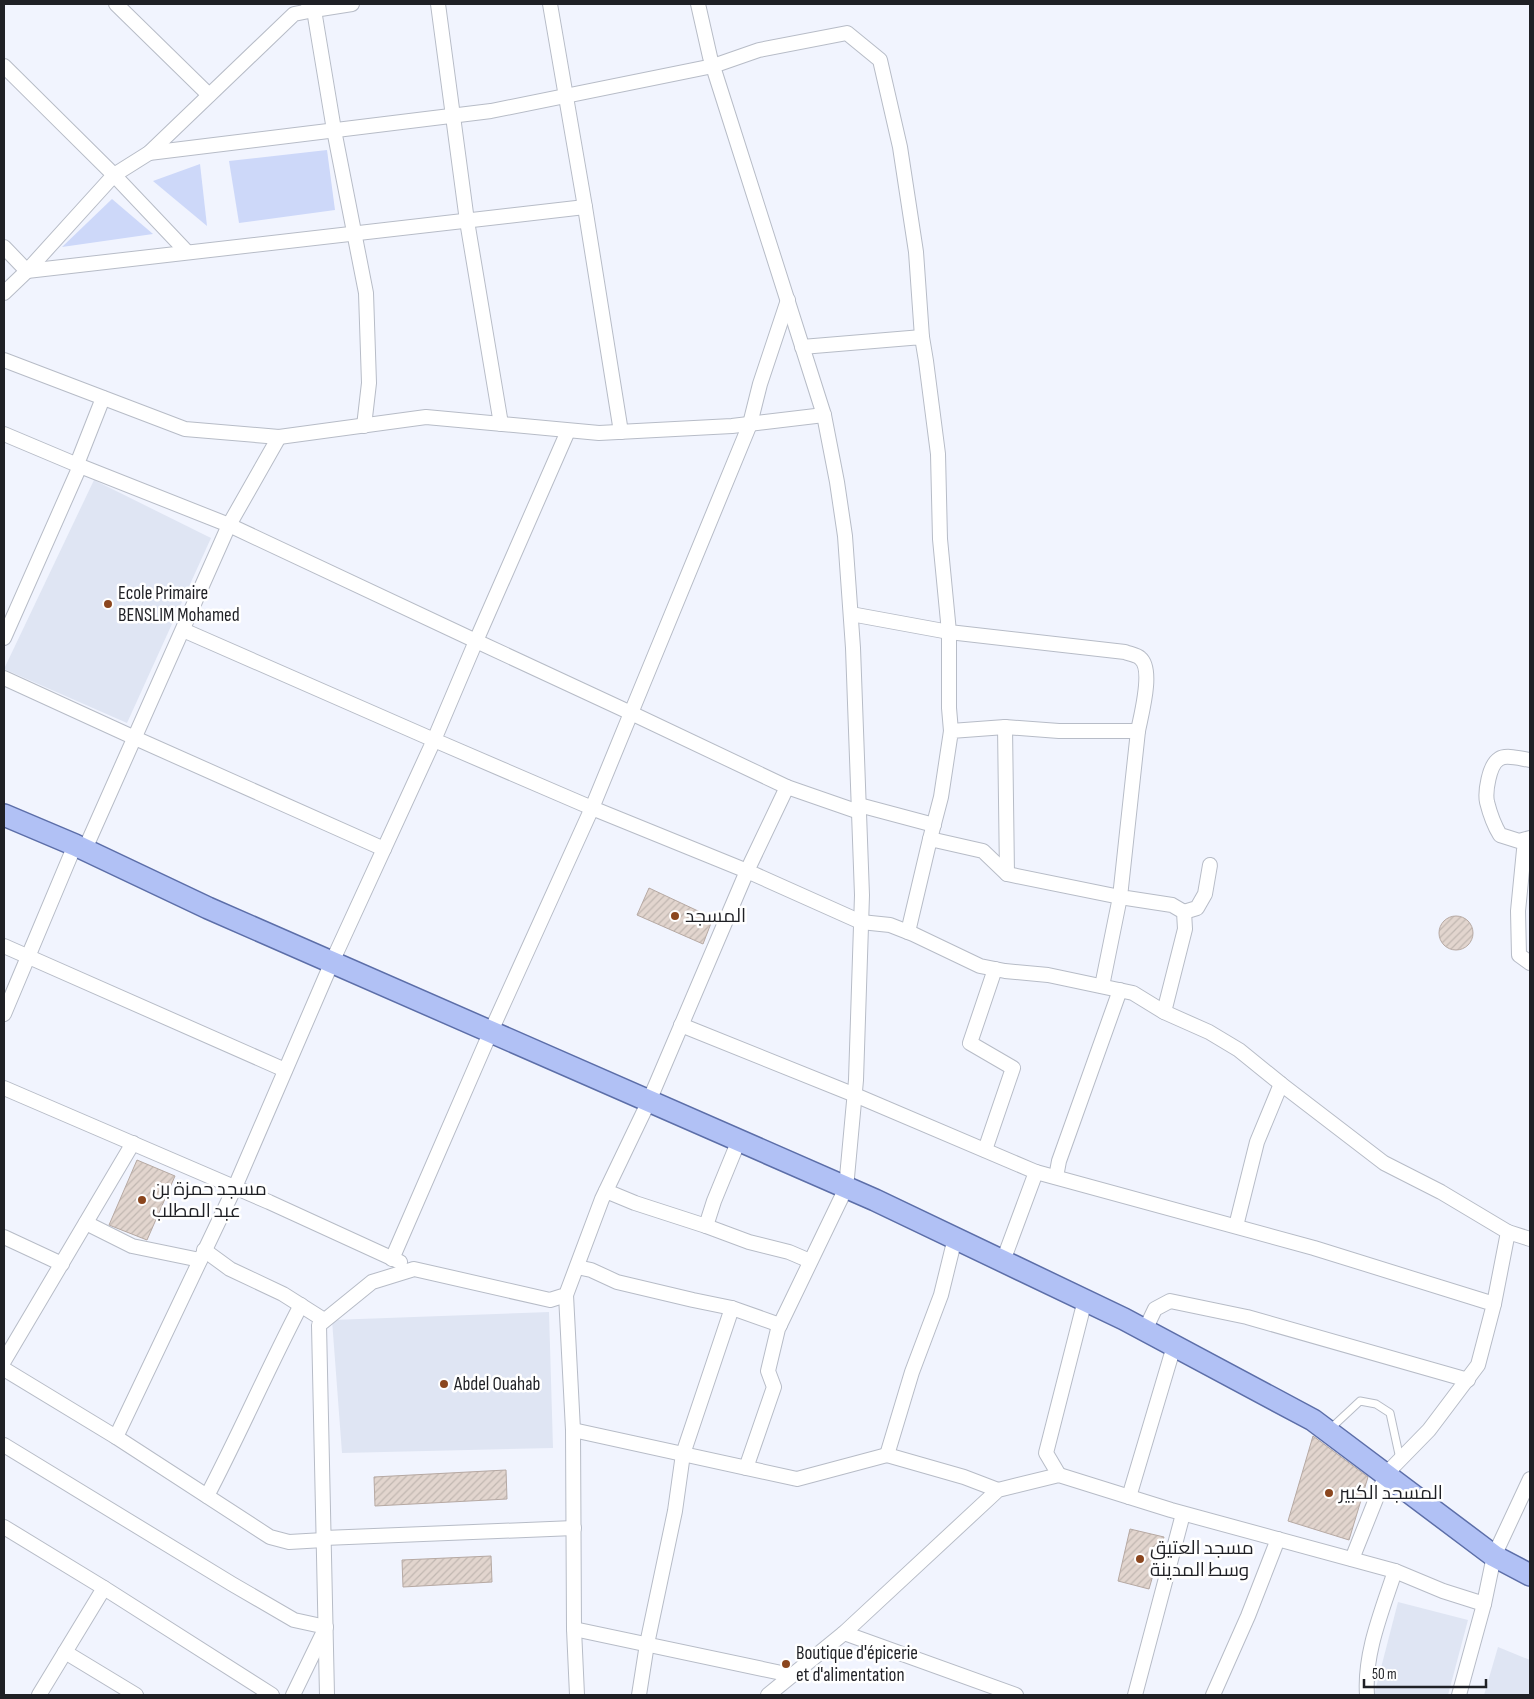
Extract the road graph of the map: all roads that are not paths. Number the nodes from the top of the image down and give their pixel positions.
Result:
1 (116, 4) edge
2 (352, 4) edge
3 (438, 4) edge
4 (550, 4) edge
5 (698, 4) edge
6 (314, 6) edge
7 (4, 66) edge
8 (713, 66) junction
9 (209, 96) junction
10 (565, 96) junction
11 (453, 116) junction
12 (334, 130) junction
13 (149, 153) junction
14 (114, 175) junction
15 (585, 207) junction
16 (467, 221) junction
17 (353, 233) junction
18 (4, 247) edge
19 (187, 252) junction
20 (27, 271) junction
21 (4, 293) edge
22 (788, 300) junction
23 (922, 337) junction
24 (802, 346) junction
25 (4, 360) edge
26 (103, 398) junction
27 (824, 415) junction
28 (501, 424) junction
29 (750, 424) junction
30 (364, 426) junction
31 (568, 430) junction
32 (621, 432) junction
33 (4, 434) edge
34 (279, 437) junction
35 (78, 465) junction
36 (229, 525) junction
37 (851, 614) junction
38 (183, 630) junction
39 (950, 632) junction
40 (4, 638) edge
41 (476, 641) junction
42 (4, 678) edge
43 (631, 713) junction
44 (1005, 727) junction
45 (951, 730) junction
46 (1138, 731) junction
47 (135, 738) junction
48 (434, 740) junction
49 (1530, 760) edge
50 (787, 787) junction
51 (592, 808) junction
52 (859, 809) junction
53 (4, 815) edge
54 (932, 832) junction
55 (1530, 839) edge
56 (80, 847) junction
57 (384, 849) junction
58 (1210, 865) dead end
59 (747, 872) junction
60 (1008, 874) junction
61 (1120, 897) junction
62 (1184, 912) junction
63 (861, 922) junction
64 (908, 932) junction
65 (4, 946) edge
66 (28, 956) junction
67 (332, 962) junction
68 (1530, 963) edge
69 (995, 969) junction
70 (1102, 986) junction
71 (1120, 990) junction
72 (1164, 1012) junction
73 (4, 1014) edge
74 (681, 1025) junction
75 (491, 1031) junction
76 (285, 1070) junction
77 (1281, 1084) junction
78 (4, 1088) edge
79 (855, 1095) junction
80 (649, 1101) junction
81 (739, 1140) junction
82 (132, 1143) junction
83 (985, 1150) junction
84 (1036, 1172) junction
85 (1056, 1177) junction
86 (235, 1187) junction
87 (846, 1188) junction
88 (606, 1191) junction
89 (86, 1223) junction
90 (706, 1226) junction
91 (1236, 1226) junction
92 (1508, 1232) junction
93 (4, 1237) edge
94 (955, 1238) junction
95 (1530, 1239) edge
96 (202, 1255) junction
97 (392, 1258) junction
98 (810, 1261) junction
99 (1003, 1261) junction
100 (62, 1264) junction
101 (577, 1267) junction
102 (414, 1269) junction
103 (566, 1295) junction
104 (1085, 1300) junction
105 (1494, 1304) junction
106 (301, 1305) junction
107 (732, 1308) junction
108 (324, 1320) junction
109 (780, 1325) junction
110 (1145, 1330) junction
111 (1174, 1346) junction
112 (4, 1361) edge
113 (4, 1369) edge
114 (1468, 1380) junction
115 (573, 1430) junction
116 (1328, 1431) junction
117 (116, 1438) junction
118 (4, 1445) edge
119 (683, 1454) junction
120 (887, 1455) junction
121 (1393, 1466) junction
122 (746, 1468) junction
123 (1059, 1475) junction
124 (1530, 1479) edge
125 (998, 1490) junction
126 (207, 1496) junction
127 (1129, 1497) junction
128 (1183, 1514) junction
129 (4, 1528) edge
130 (574, 1528) junction
131 (324, 1539) junction
132 (1278, 1539) junction
133 (1494, 1556) junction
134 (1352, 1559) junction
135 (1394, 1571) junction
136 (1530, 1575) edge
137 (104, 1588) junction
138 (1484, 1604) junction
139 (326, 1627) junction
140 (574, 1629) junction
141 (844, 1633) junction
142 (647, 1644) junction
143 (65, 1652) junction
144 (791, 1675) junction
145 (39, 1695) edge
146 (136, 1695) edge
147 (272, 1695) edge
148 (293, 1695) edge
149 (327, 1695) edge
150 (577, 1695) edge
151 (639, 1695) edge
152 (768, 1695) edge
153 (1016, 1695) edge
154 (1135, 1695) edge
155 (1213, 1695) edge
156 (1366, 1695) edge
157 (1459, 1695) edge

1 - 9 street
2 - 6 street
3 - 11 street
4 - 10 street
5 - 8 street
6 - 9 street
6 - 12 street
7 - 14 street
8 - 10 street
8 - 22 street
8 - 23 street
9 - 13 street
10 - 11 street
10 - 15 street
11 - 12 street
11 - 16 street
12 - 13 street
12 - 17 street
13 - 14 street
14 - 19 street
14 - 20 street
15 - 16 street
15 - 32 street
16 - 17 street
16 - 28 street
17 - 19 street
17 - 30 street
18 - 20 street
19 - 20 street
20 - 21 street
22 - 24 street
22 - 29 street
23 - 24 street
23 - 39 street
24 - 27 street
25 - 26 street
26 - 34 street
26 - 35 street
27 - 29 street
27 - 37 street
28 - 30 street
28 - 31 street
29 - 32 street
29 - 43 street
30 - 34 street
31 - 32 street
31 - 41 street
33 - 35 street
34 - 36 street
35 - 36 street
35 - 40 street
36 - 38 street
36 - 41 street
37 - 39 street
37 - 52 street
38 - 47 street
38 - 48 street
39 - 45 street
39 - 46 street
41 - 43 street
41 - 48 street
42 - 47 street
43 - 50 street
43 - 51 street
44 - 45 street
44 - 46 street
44 - 60 street
45 - 54 street
46 - 61 street
47 - 56 street
47 - 57 street
48 - 51 street
48 - 57 street
49 - 55 street
50 - 52 street
50 - 59 street
51 - 59 street
51 - 75 street
52 - 54 street
52 - 63 street
53 - 56 main road
54 - 60 street
54 - 64 street
55 - 68 street
56 - 66 street
56 - 67 main road
57 - 67 street
58 - 62 street
59 - 63 street
59 - 74 street
60 - 61 street
61 - 62 street
61 - 70 street
62 - 72 street
63 - 64 street
63 - 79 street
64 - 69 street
65 - 66 street
66 - 73 street
66 - 76 street
67 - 75 main road
67 - 76 street
69 - 70 street
69 - 83 street
70 - 71 street
71 - 72 street
71 - 85 street
72 - 77 street
74 - 79 street
74 - 80 street
75 - 80 main road
75 - 97 street
76 - 86 street
77 - 91 street
77 - 92 street
78 - 82 street
79 - 83 street
79 - 87 street
80 - 81 main road
80 - 88 street
81 - 87 main road
81 - 90 street
82 - 86 street
82 - 89 street
83 - 84 street
84 - 85 street
84 - 99 street
85 - 91 street
86 - 96 street
86 - 97 street
87 - 94 main road
87 - 98 street
88 - 90 street
88 - 101 street
89 - 96 street
89 - 100 street
90 - 98 street
91 - 105 street
92 - 95 street
92 - 105 street
93 - 100 street
94 - 99 main road
94 - 120 street
96 - 106 street
96 - 117 street
97 - 102 street
98 - 109 street
99 - 104 main road
100 - 112 street
101 - 103 street
101 - 107 street
102 - 103 street
102 - 108 street
103 - 115 street
104 - 110 main road
104 - 123 street
105 - 114 street
106 - 108 street
106 - 126 street
107 - 109 street
107 - 119 street
108 - 131 street
109 - 122 street
110 - 111 main road
110 - 114 street
111 - 116 main road
111 - 127 street
113 - 117 street
114 - 121 street
115 - 119 street
115 - 130 street
116 - 121 main road
116 - 121 lane
117 - 126 street
118 - 139 street
119 - 122 street
119 - 142 street
120 - 122 street
120 - 125 street
121 - 133 main road
121 - 134 street
123 - 125 street
123 - 127 street
124 - 133 street
125 - 141 street
126 - 131 street
127 - 128 street
128 - 132 street
128 - 154 street
129 - 137 street
130 - 131 street
130 - 140 street
131 - 139 street
132 - 134 street
132 - 155 street
133 - 136 main road
133 - 138 street
134 - 135 street
135 - 138 street
135 - 156 street
137 - 143 street
137 - 147 street
138 - 157 street
139 - 148 street
139 - 149 street
140 - 142 street
140 - 150 street
141 - 144 street
141 - 153 street
142 - 144 street
142 - 151 street
143 - 145 street
143 - 146 street
144 - 152 street

